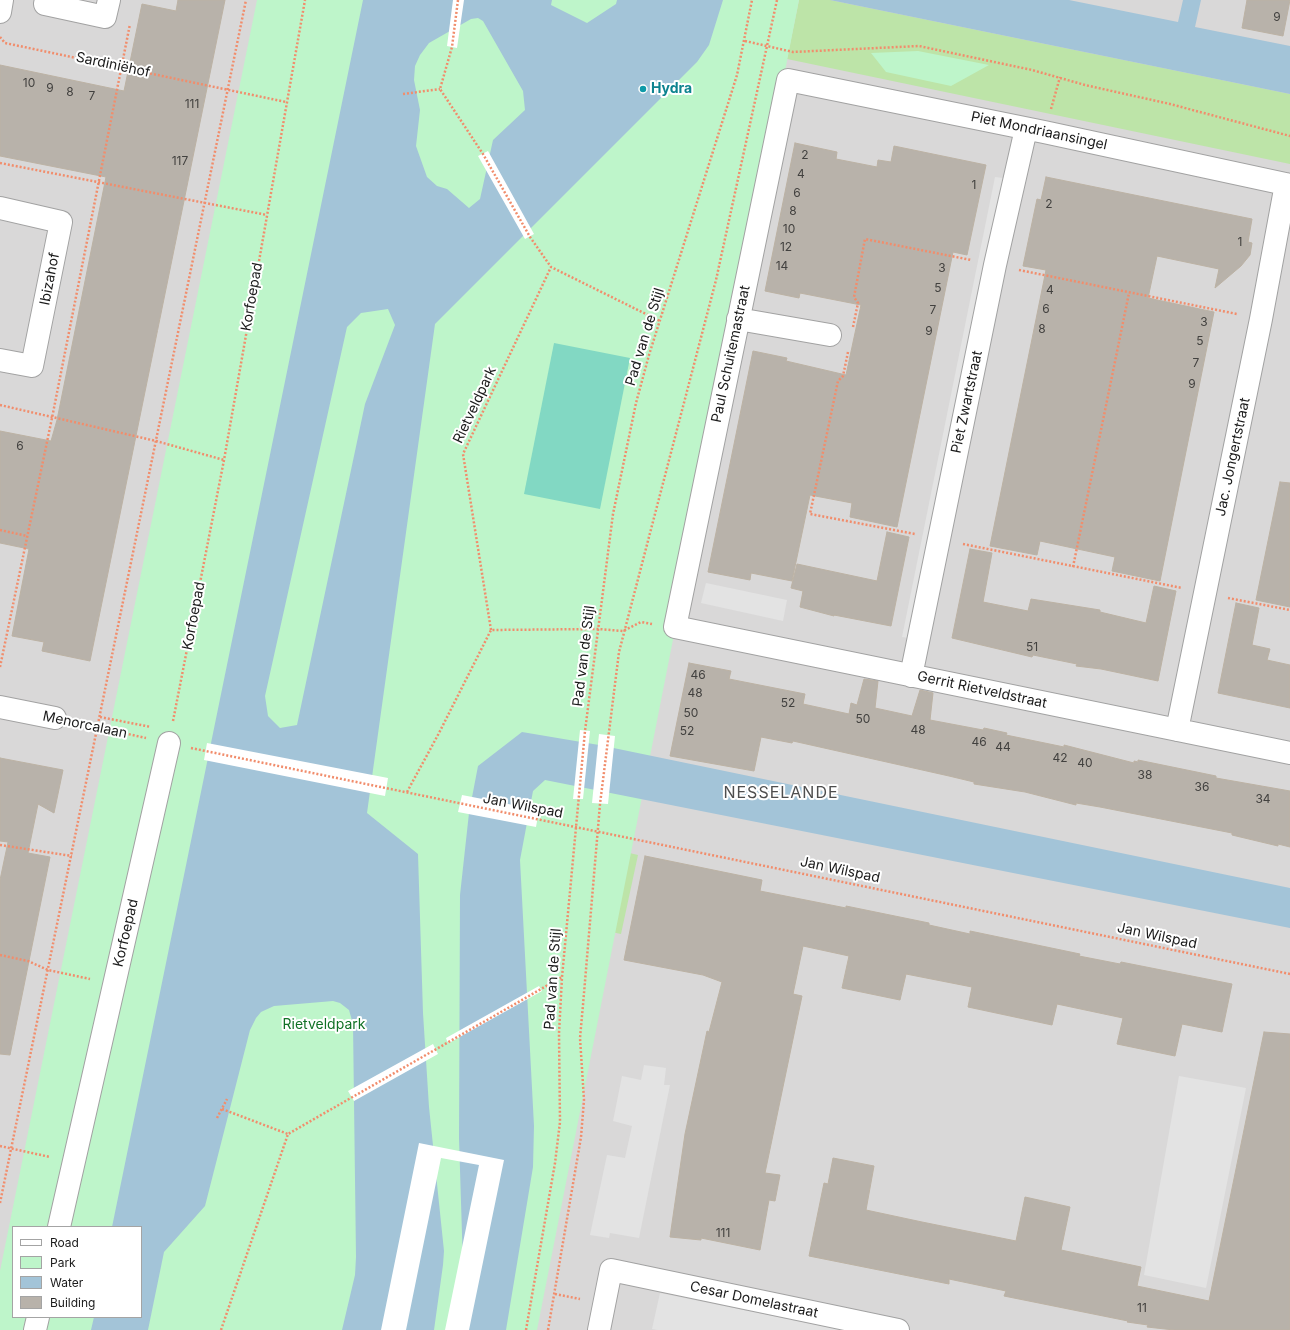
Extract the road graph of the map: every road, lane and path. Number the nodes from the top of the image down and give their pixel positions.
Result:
1 (2, 0) edge
2 (46, 0) edge
3 (109, 0) edge
4 (246, 0) edge
5 (305, 0) edge
6 (458, 0) edge
7 (752, 0) edge
8 (777, 0) edge
9 (0, 12) edge
10 (132, 16) dead end
11 (0, 37) edge
12 (745, 41) junction
13 (767, 46) junction
14 (121, 67) junction
15 (1060, 77) junction
16 (788, 80) joint
17 (228, 89) junction
18 (440, 89) junction
19 (403, 94) dead end
20 (286, 102) junction
21 (1035, 130) junction
22 (1290, 136) edge
23 (0, 163) edge
24 (98, 181) junction
25 (1288, 185) edge
26 (205, 202) junction
27 (0, 208) edge
28 (267, 215) junction
29 (551, 267) junction
30 (1129, 293) dead end
31 (738, 319) junction
32 (660, 321) junction
33 (830, 335) dead end
34 (0, 360) edge
35 (56, 366) dead end
36 (62, 367) junction
37 (0, 406) edge
38 (52, 418) junction
39 (156, 441) junction
40 (224, 460) junction
41 (810, 514) dead end
42 (0, 530) edge
43 (27, 536) junction
44 (939, 539) junction
45 (1073, 567) junction
46 (1204, 593) junction
47 (1290, 610) edge
48 (674, 627) junction
49 (598, 629) junction
50 (491, 630) junction
51 (624, 631) junction
52 (0, 649) edge
53 (4, 650) junction
54 (0, 667) edge
55 (911, 676) junction
56 (0, 707) edge
57 (100, 717) junction
58 (55, 718) joint
59 (98, 727) junction
60 (1177, 730) junction
61 (170, 737) junction
62 (205, 751) dead end
63 (1290, 753) edge
64 (407, 792) junction
65 (576, 827) junction
66 (598, 831) junction
67 (0, 845) edge
68 (72, 856) junction
69 (0, 955) edge
70 (48, 970) junction
71 (1290, 974) edge
72 (562, 977) junction
73 (114, 985) junction
74 (227, 1099) dead end
75 (222, 1109) junction
76 (217, 1118) dead end
77 (288, 1134) junction
78 (0, 1146) edge
79 (12, 1149) junction
80 (74, 1161) junction
81 (0, 1203) edge
82 (59, 1226) edge
83 (38, 1318) edge
84 (35, 1330) edge
85 (221, 1330) edge
86 (526, 1330) edge
87 (548, 1330) edge
88 (599, 1330) edge
89 (898, 1330) edge

1 - 9 street
2 - 3 street
4 - 17 path
5 - 20 path, Korfoepad
6 - 18 path
7 - 12 path, Pad van de Stijl
8 - 13 path
10 - 14 path
11 - 14 path, Sardiniëhof
12 - 13 path
12 - 32 path, Pad van de Stijl
13 - 15 path
13 - 51 path
14 - 17 path, Sardiniëhof
14 - 24 path
15 - 21 path
15 - 22 path
16 - 21 street, Piet Mondriaansingel
16 - 31 street, Paul Schuitemastraat
17 - 20 path, Sardiniëhof
17 - 26 path
18 - 19 path
18 - 29 path
20 - 28 path, Korfoepad
21 - 25 street, Piet Mondriaansingel
21 - 44 street, Piet Zwartstraat
23 - 24 path
24 - 26 path
24 - 36 path
25 - 46 street, Jac. Jongertstraat
26 - 28 path
26 - 39 path
27 - 34 street, Ibizahof
28 - 40 path, Korfoepad
29 - 32 path
29 - 50 path, Rietveldpark
30 - 45 path
31 - 33 street
31 - 48 street, Paul Schuitemastraat
32 - 49 path, Pad van de Stijl
35 - 36 path
36 - 38 path
37 - 38 path
38 - 39 path
38 - 43 path
39 - 40 path
39 - 57 path
40 - 61 path, Korfoepad
41 - 44 path
42 - 43 path
43 - 53 path
44 - 45 path
44 - 55 street, Piet Zwartstraat
45 - 46 path
46 - 47 path
46 - 60 street, Jac. Jongertstraat
48 - 51 path
48 - 55 street, Gerrit Rietveldstraat
49 - 50 path
49 - 51 path
49 - 65 path, Pad van de Stijl
50 - 64 path
51 - 66 path
52 - 53 path
53 - 54 path
55 - 60 street, Gerrit Rietveldstraat
56 - 58 street, Menorcalaan
57 - 59 path
57 - 61 path
58 - 59 path, Menorcalaan
59 - 61 path, Menorcalaan
59 - 68 path
60 - 63 street, Gerrit Rietveldstraat
61 - 73 street, Korfoepad
62 - 64 path, Jan Wilspad
64 - 65 path, Jan Wilspad
65 - 66 path, Jan Wilspad
65 - 72 path, Pad van de Stijl
66 - 71 path, Jan Wilspad
66 - 87 path
67 - 68 path
68 - 70 path
69 - 70 path
70 - 73 path
70 - 79 path
72 - 77 path
72 - 86 path, Pad van de Stijl
73 - 80 street, Korfoepad
74 - 75 path
75 - 76 path
75 - 77 path
77 - 85 path
78 - 79 path
79 - 80 path
79 - 81 path
80 - 82 street, Korfoepad
83 - 84 street
88 - 89 street, Cesar Domelastraat

